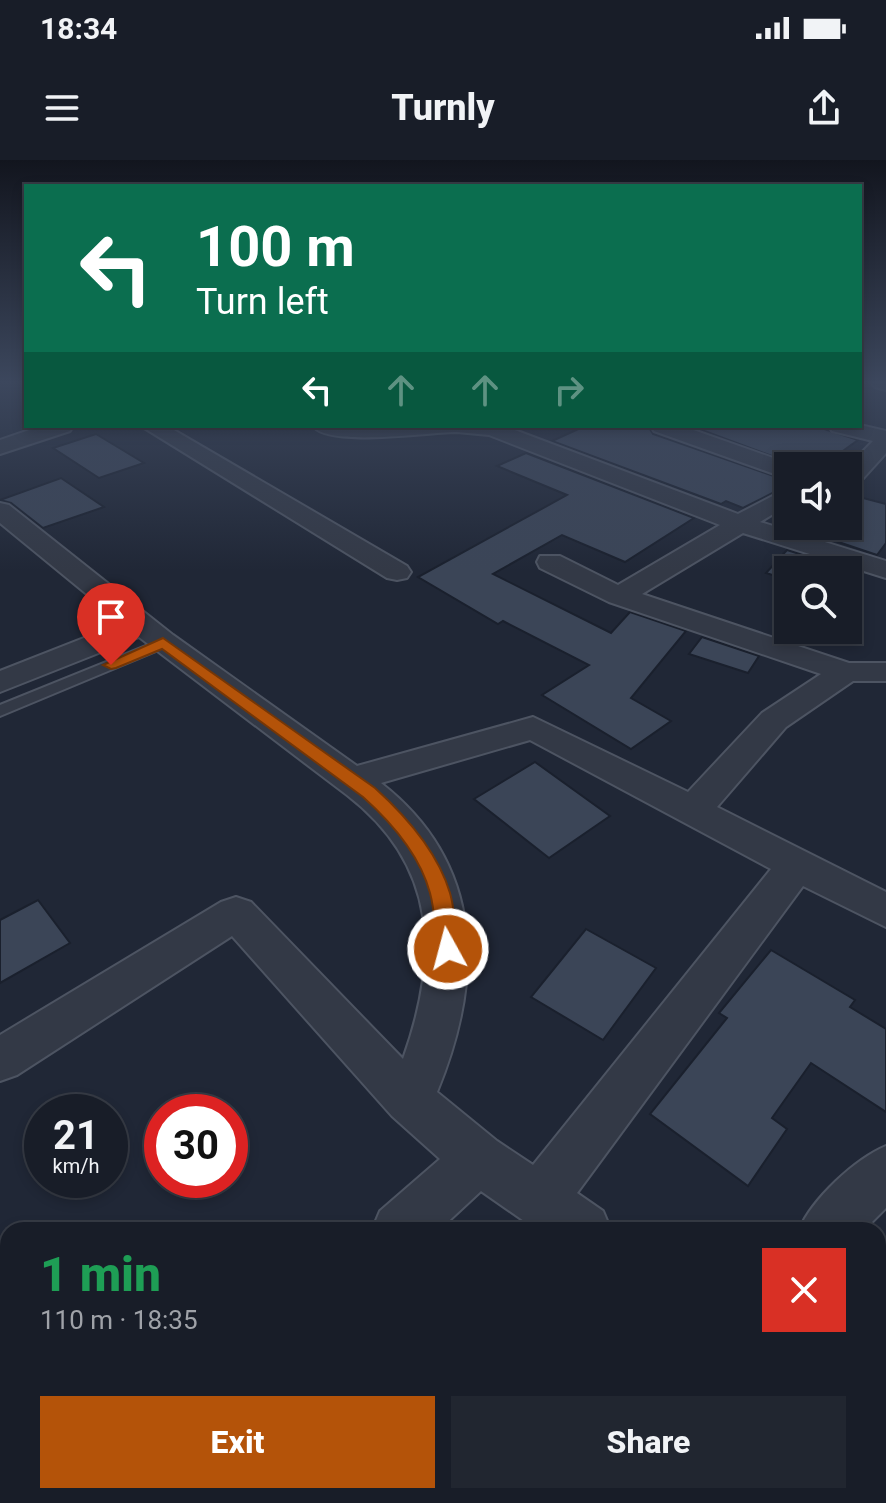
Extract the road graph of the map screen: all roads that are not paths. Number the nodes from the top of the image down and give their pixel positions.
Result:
1 (185, 446) edge
2 (535, 446) edge
3 (717, 446) edge
4 (880, 446) edge
5 (862, 465) edge
6 (774, 466) edge
7 (862, 483) edge
8 (874, 486) dead end
9 (774, 503) edge
10 (0, 510) edge
11 (737, 523) junction
12 (550, 562) dead end
13 (886, 570) edge
14 (397, 572) dead end
15 (619, 596) junction
16 (152, 634) junction
17 (846, 672) junction
18 (886, 672) edge
19 (0, 682) edge
20 (0, 711) edge
21 (351, 780) junction
22 (693, 810) junction
23 (798, 863) junction
24 (886, 887) edge
25 (886, 911) edge
26 (0, 1060) edge
27 (409, 1100) junction
28 (479, 1159) junction
29 (886, 1172) edge
30 (539, 1200) junction
31 (408, 1222) edge
32 (572, 1222) edge
33 (834, 1222) edge

1 - 14 street
2 - 11 street
3 - 6 street
4 - 5 street
7 - 8 street
9 - 11 street
10 - 16 street
11 - 13 street
11 - 15 street
12 - 15 street
15 - 17 street
16 - 19 street
16 - 20 lane
16 - 21 street
17 - 18 street
17 - 22 street
21 - 22 street
21 - 27 street
22 - 23 street
23 - 24 street
23 - 25 street
23 - 30 street
26 - 27 street
27 - 28 street
28 - 30 street
28 - 31 street
29 - 33 street
30 - 32 street

